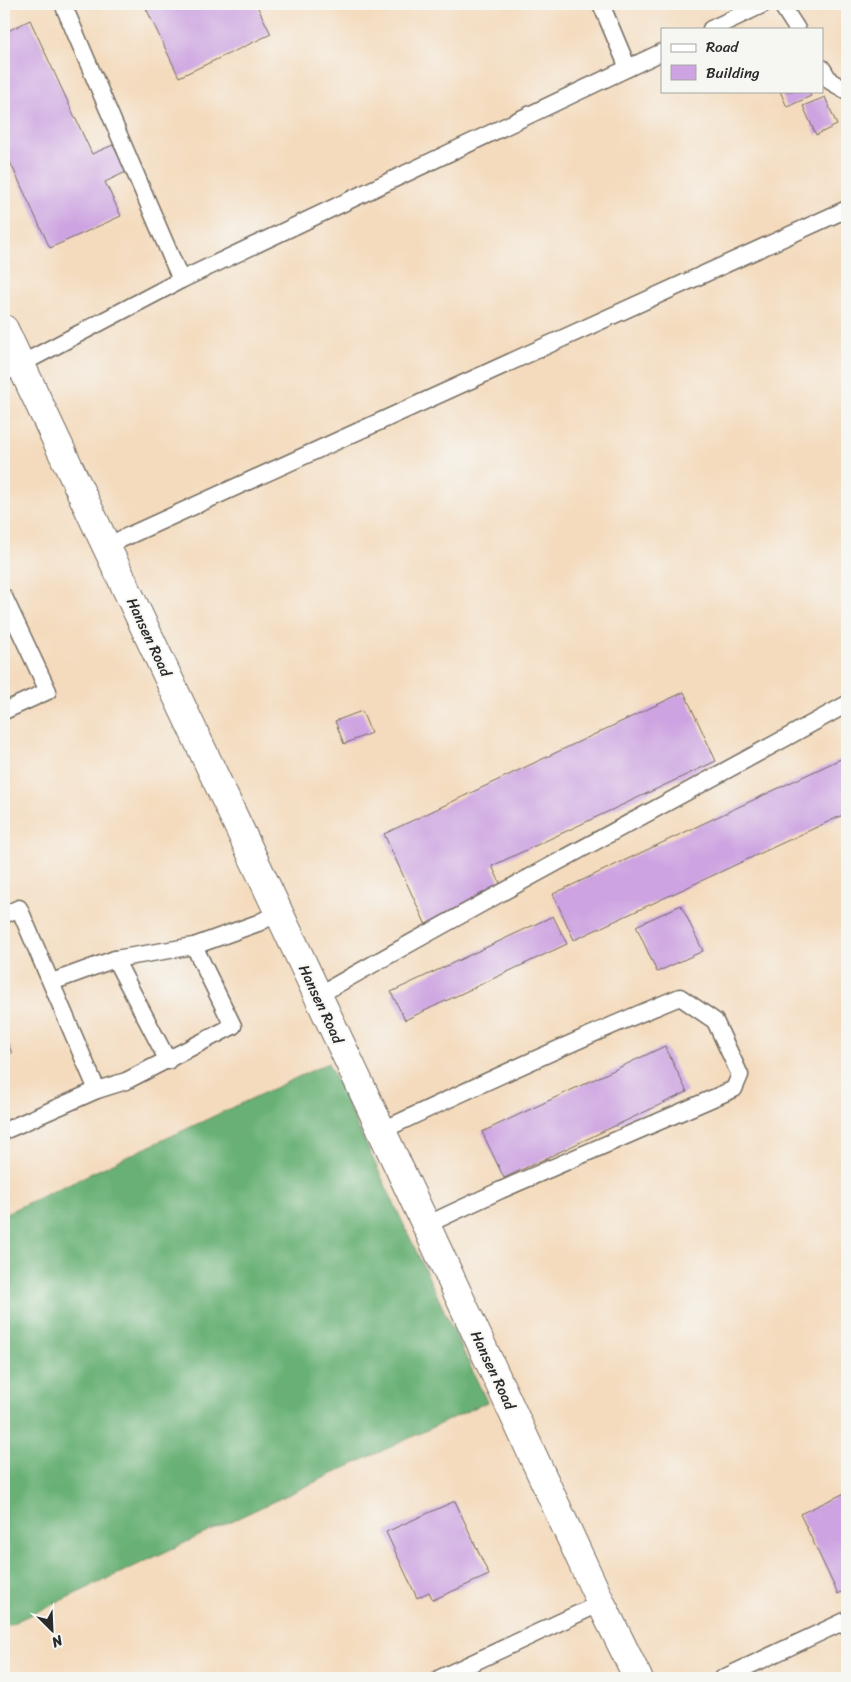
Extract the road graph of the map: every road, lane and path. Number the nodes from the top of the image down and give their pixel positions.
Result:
1 (602, 4) edge
2 (764, 4) edge
3 (781, 4) edge
4 (65, 9) dead end
5 (713, 28) edge
6 (796, 28) edge
7 (661, 52) edge
8 (628, 68) junction
9 (824, 71) edge
10 (847, 91) edge
11 (847, 209) edge
12 (181, 280) junction
13 (4, 329) edge
14 (12, 369) edge
15 (106, 546) junction
16 (4, 597) edge
17 (847, 704) edge
18 (4, 712) edge
19 (278, 913) junction
20 (4, 915) edge
21 (194, 946) junction
22 (115, 959) junction
23 (52, 982) junction
24 (317, 996) junction
25 (168, 1061) junction
26 (97, 1090) junction
27 (4, 1131) edge
28 (381, 1131) junction
29 (426, 1225) junction
30 (601, 1603) junction
31 (847, 1620) edge
32 (442, 1678) edge
33 (638, 1678) edge
34 (723, 1678) edge

1 - 8 lane
2 - 5 lane
3 - 6 lane
4 - 12 lane
7 - 8 lane
8 - 12 lane
9 - 10 lane
11 - 15 lane
12 - 14 lane
13 - 14 street, Hansen Road
14 - 15 street, Hansen Road
15 - 19 street, Hansen Road
16 - 18 lane
17 - 24 lane
19 - 21 lane
19 - 24 street, Hansen Road
20 - 23 lane
21 - 22 lane
21 - 25 lane
22 - 23 lane
22 - 25 lane
23 - 26 lane
24 - 28 street, Hansen Road
25 - 26 lane
26 - 27 lane
28 - 29 street, Hansen Road
28 - 29 lane
29 - 30 street, Hansen Road
30 - 32 lane
30 - 33 street, Hansen Road
31 - 34 lane

